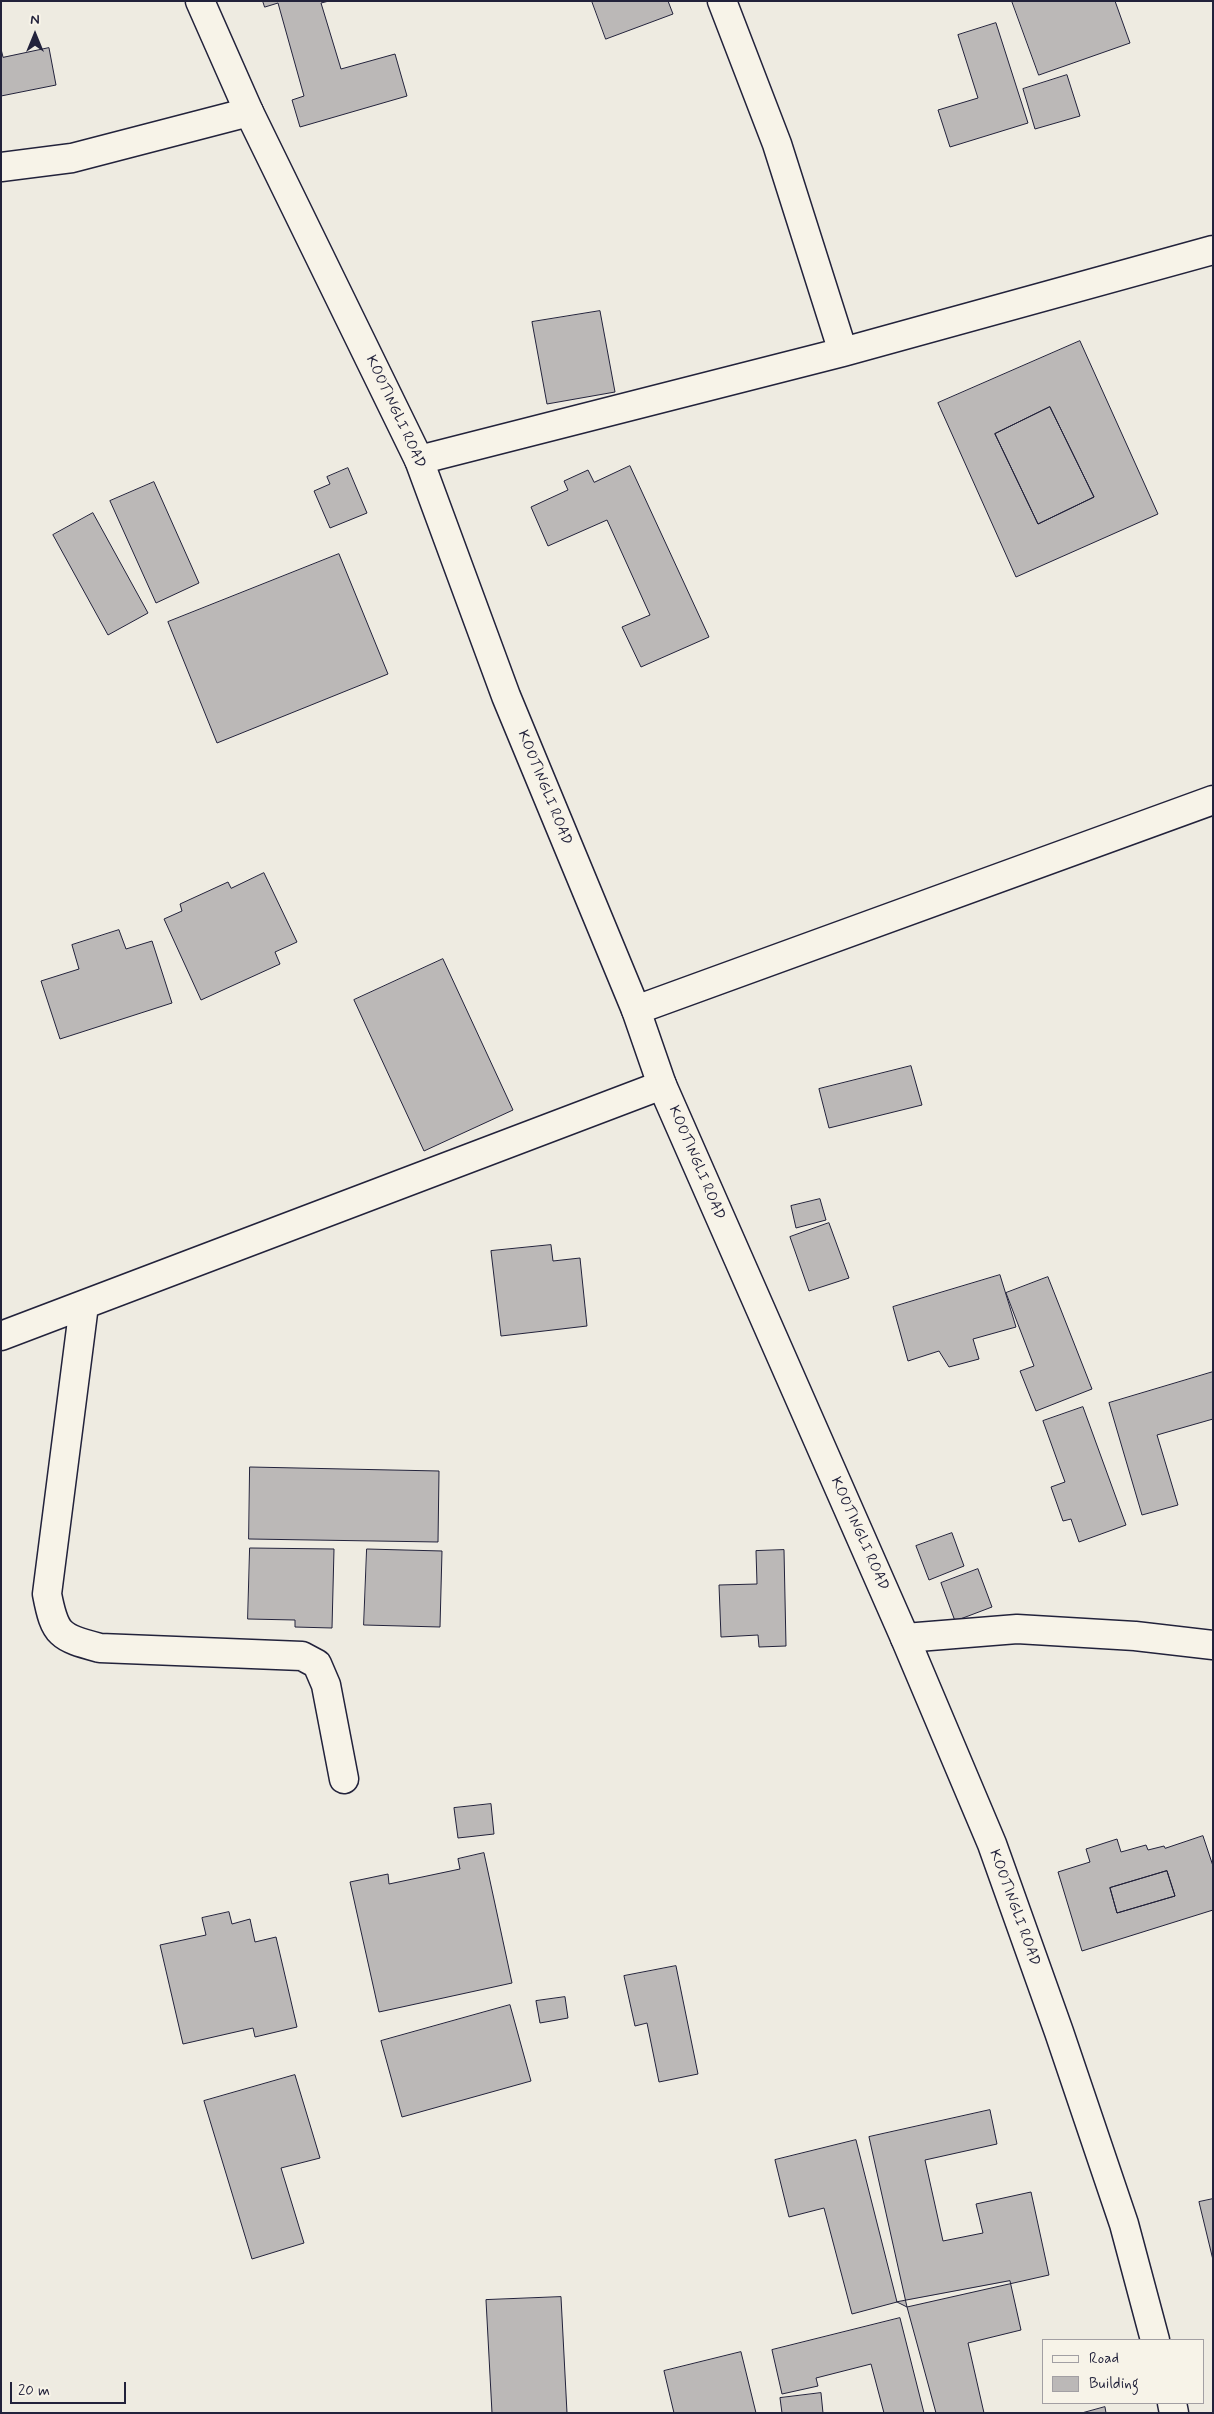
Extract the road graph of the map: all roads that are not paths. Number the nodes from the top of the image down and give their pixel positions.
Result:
1 (200, 1) edge
2 (722, 1) edge
3 (249, 112) junction
4 (1, 167) edge
5 (1213, 250) edge
6 (843, 352) junction
7 (419, 460) junction
8 (1213, 800) edge
9 (636, 1010) junction
10 (662, 1085) junction
11 (84, 1305) junction
12 (1, 1336) edge
13 (905, 1638) junction
14 (1213, 1645) edge
15 (344, 1779) dead end
16 (1155, 2339) edge

1 - 3 street, KOOTINGLI ROAD
2 - 6 street
3 - 4 street
3 - 7 street, KOOTINGLI ROAD
5 - 6 street
6 - 7 street
7 - 9 street, KOOTINGLI ROAD
8 - 9 street
9 - 10 street, KOOTINGLI ROAD
10 - 11 street
10 - 13 street, KOOTINGLI ROAD
11 - 12 street
11 - 15 street
13 - 14 street
13 - 16 street, KOOTINGLI ROAD

